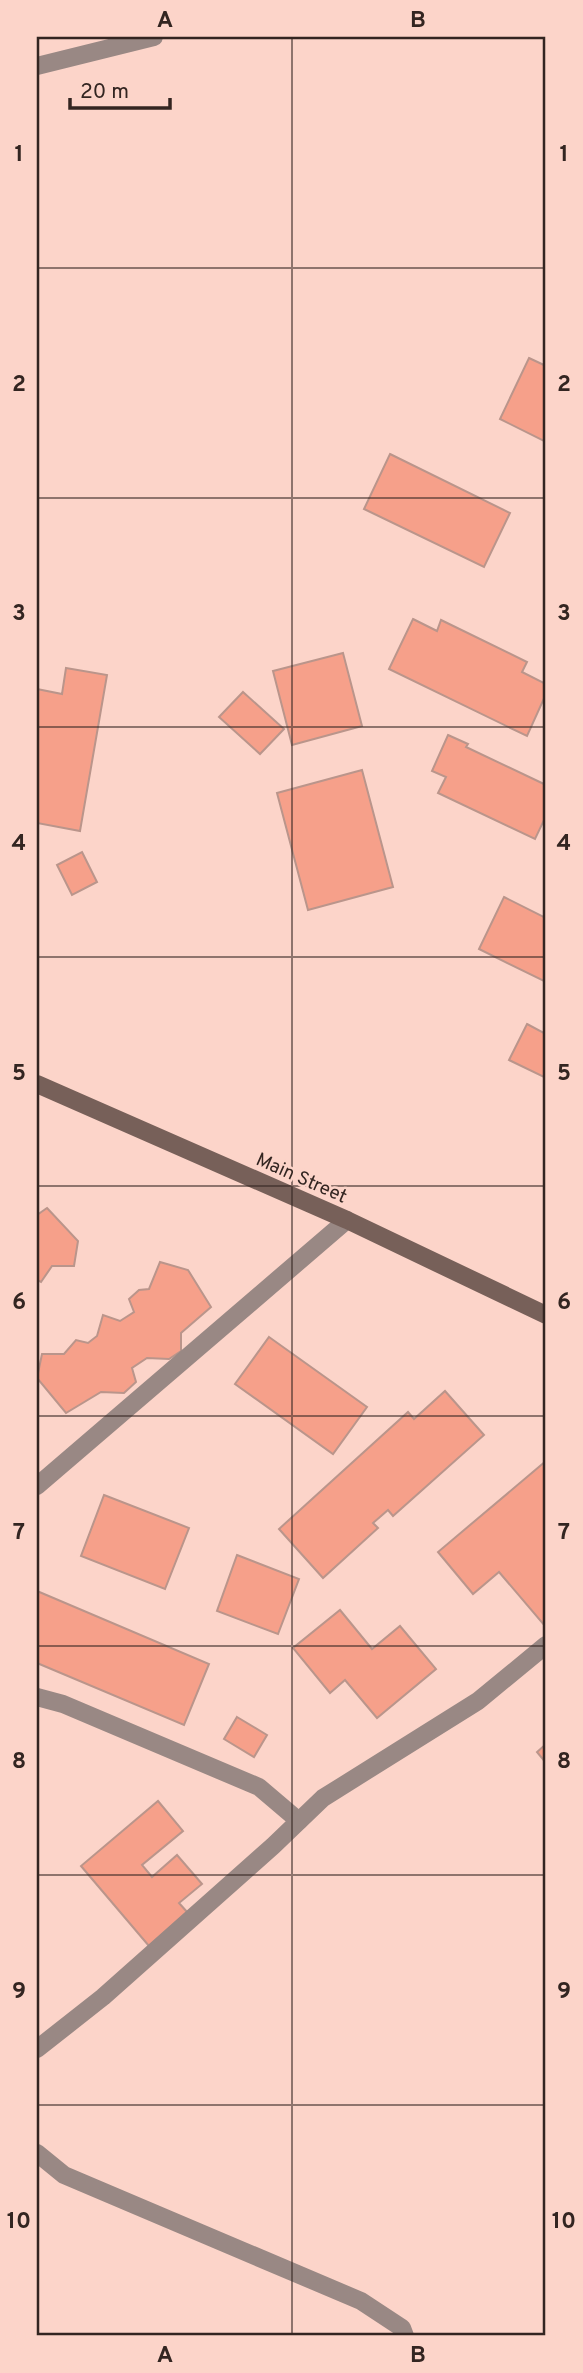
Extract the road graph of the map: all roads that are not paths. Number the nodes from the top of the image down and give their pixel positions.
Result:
1 (154, 37) edge
2 (37, 66) edge
3 (37, 1084) edge
4 (347, 1220) junction
5 (546, 1315) edge
6 (37, 1486) edge
7 (546, 1645) edge
8 (37, 1697) edge
9 (299, 1821) junction
10 (37, 2049) edge
11 (37, 2153) edge
12 (405, 2336) edge

1 - 2 street
3 - 4 main road, Main Street
4 - 5 main road, Main Street
4 - 6 street
7 - 9 street
8 - 9 street
9 - 10 street
11 - 12 street

